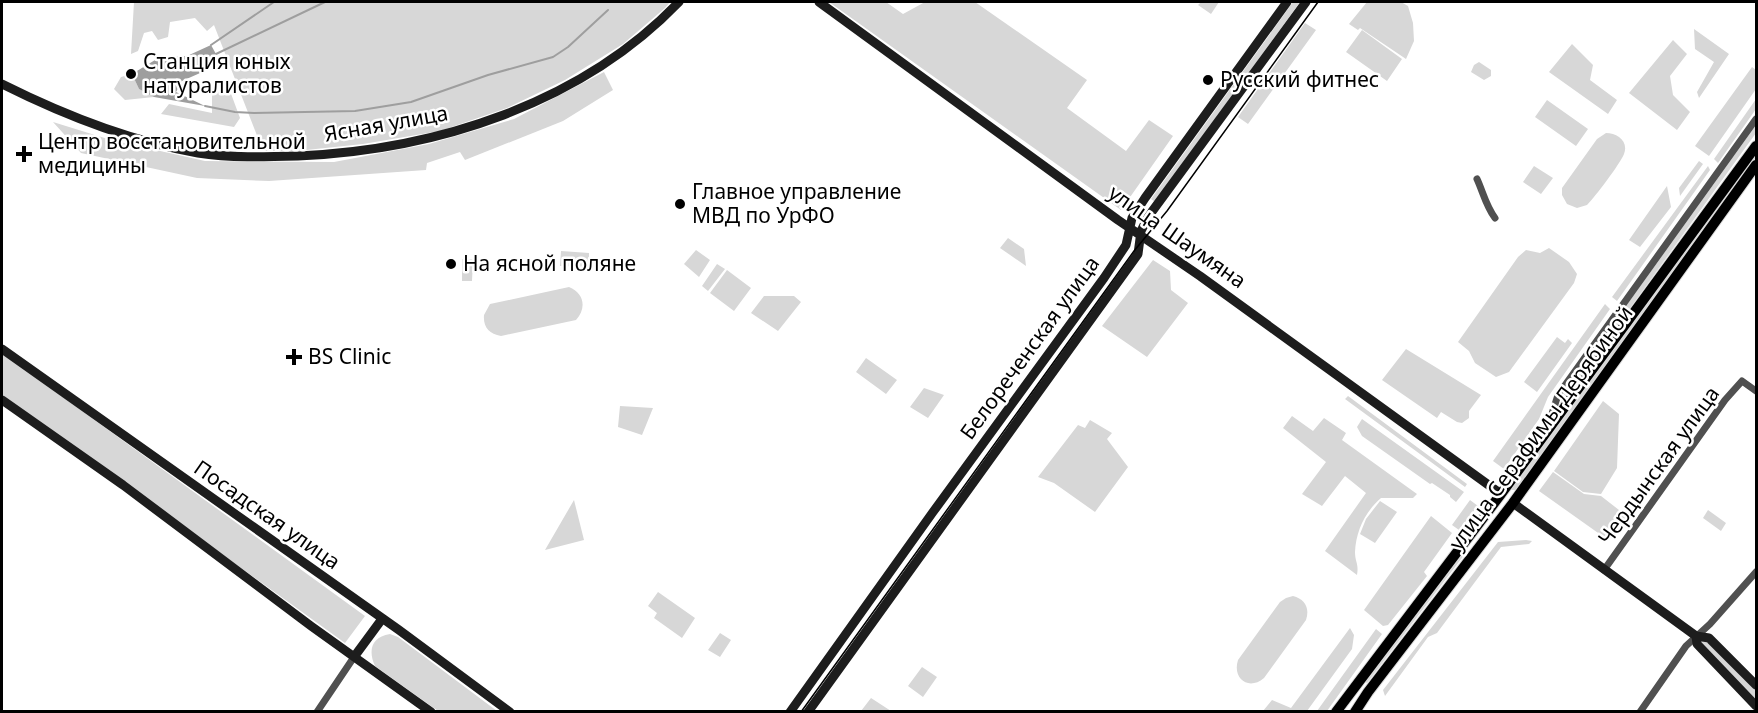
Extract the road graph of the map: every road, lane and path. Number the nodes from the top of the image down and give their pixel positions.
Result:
1 (680, 2) edge
2 (819, 2) edge
3 (1287, 2) edge
4 (1306, 2) edge
5 (2, 84) edge
6 (1756, 119) edge
7 (1756, 146) edge
8 (1756, 165) edge
9 (1477, 179) dead end
10 (1496, 218) dead end
11 (1130, 228) junction
12 (1140, 235) junction
13 (2, 348) edge
14 (1756, 391) edge
15 (2, 400) edge
16 (1545, 433) junction
17 (1501, 494) junction
18 (1513, 503) junction
19 (1604, 570) junction
20 (1756, 572) edge
21 (382, 619) junction
22 (1696, 636) junction
23 (354, 657) junction
24 (1755, 681) edge
25 (798, 701) junction
26 (1756, 706) edge
27 (317, 711) edge
28 (431, 711) edge
29 (510, 711) edge
30 (790, 711) edge
31 (811, 711) edge
32 (1336, 711) edge
33 (1355, 711) edge
34 (1640, 711) edge

1 - 5 street, Ясная улица
2 - 11 street, улица Шаумяна
3 - 11 street, Белореченская улица
4 - 12 street, Белореченская улица
6 - 16 street, улица Серафимы Дерябиной
7 - 16 main road, улица Серафимы Дерябиной
8 - 18 main road, улица Серафимы Дерябиной
9 - 10 street
11 - 12 street, улица Шаумяна
11 - 25 street, Белореченская улица
12 - 17 street, улица Шаумяна
12 - 31 street, Белореченская улица
13 - 21 street, Посадская улица
14 - 19 street, Чердынская улица
15 - 23 street
16 - 17 main road, улица Серафимы Дерябиной
17 - 18 main road, улица Шаумяна
17 - 32 main road, улица Серафимы Дерябиной
18 - 19 street
18 - 33 main road, улица Серафимы Дерябиной
19 - 22 street
20 - 22 street
21 - 23 street
21 - 29 street, Посадская улица
22 - 24 street
22 - 26 street
22 - 34 street
23 - 27 street
23 - 28 street
25 - 30 street, Белореченская улица
25 - 31 street

